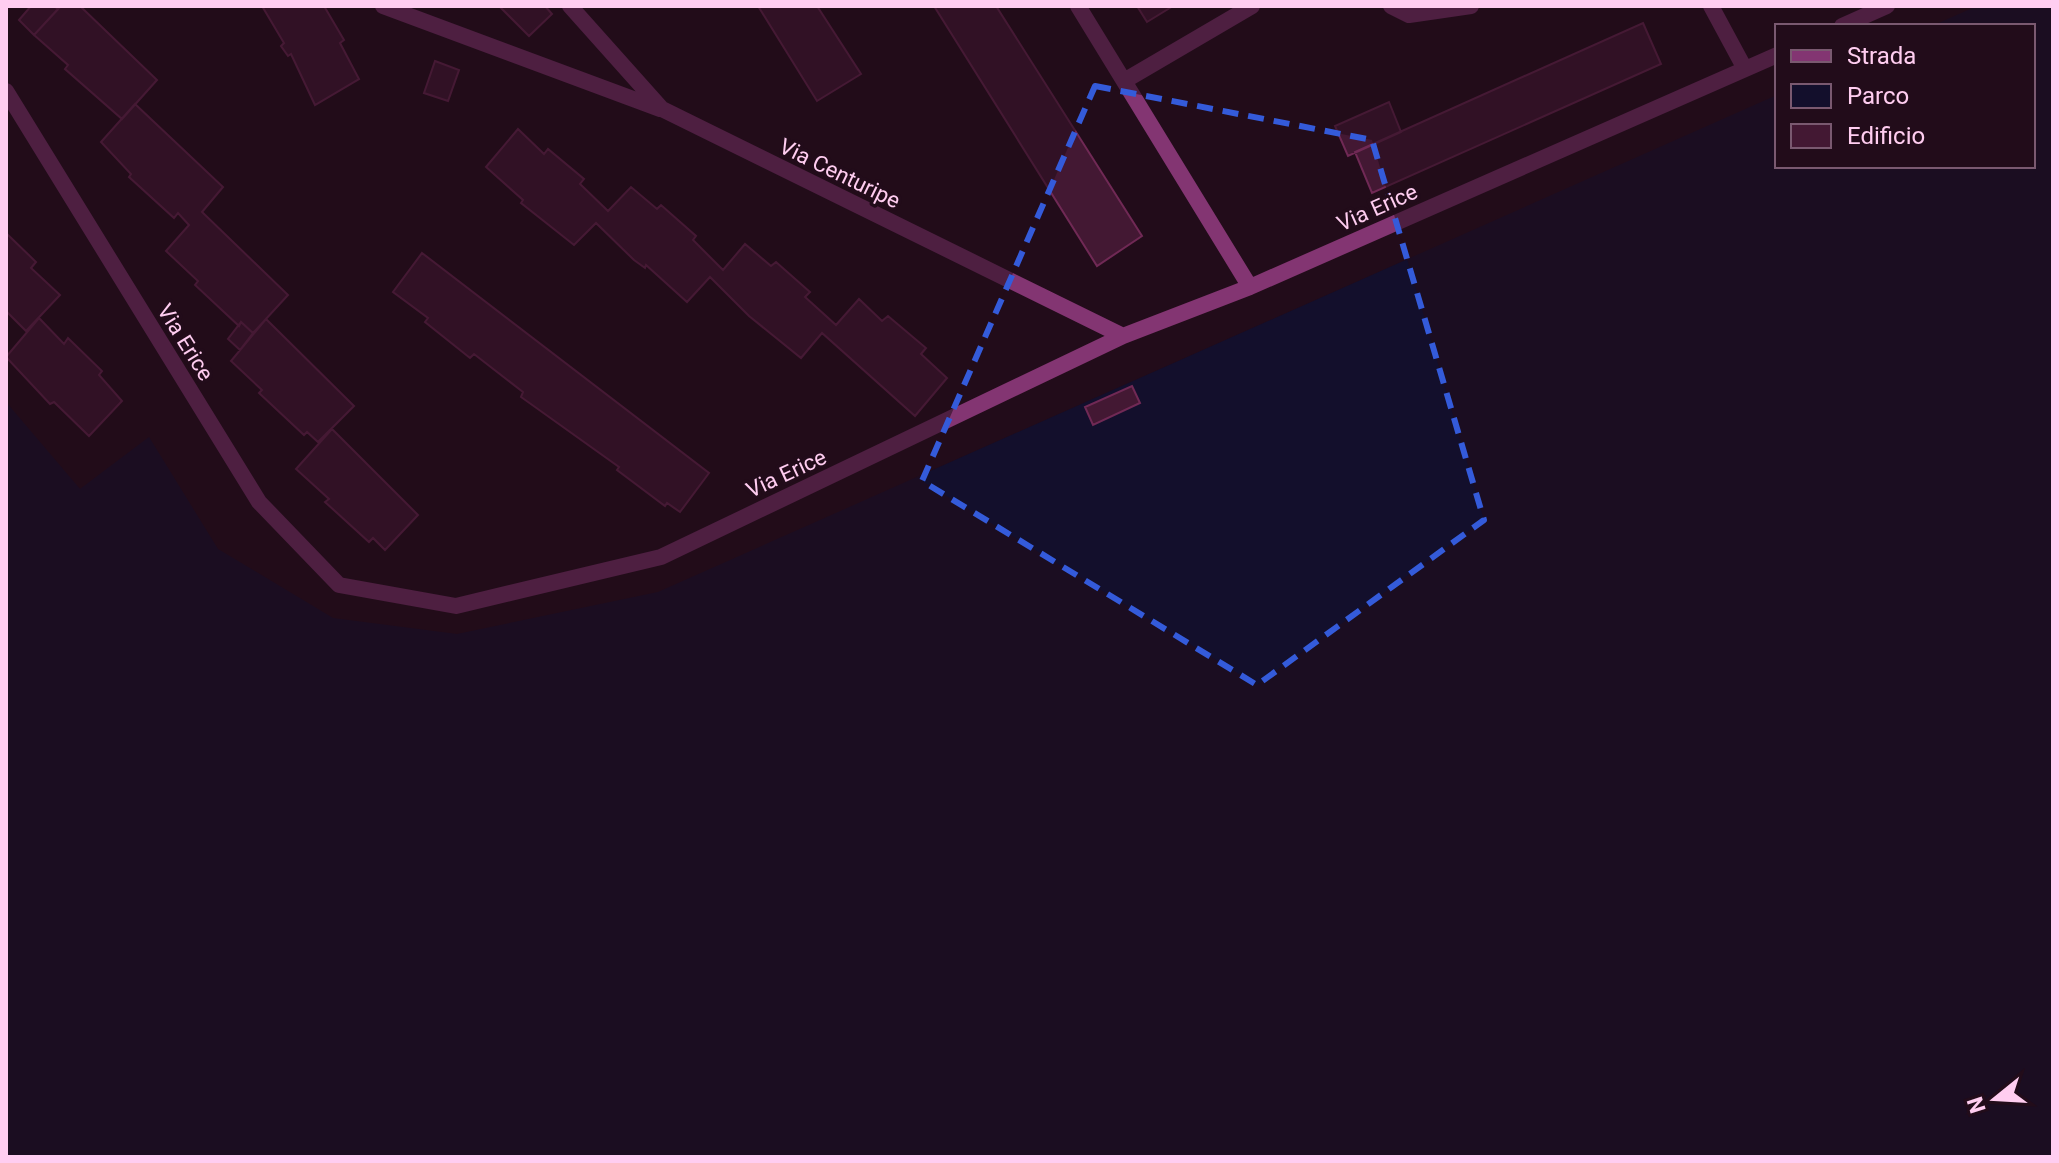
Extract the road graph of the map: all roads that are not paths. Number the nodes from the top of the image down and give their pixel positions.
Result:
1 (383, 6) edge
2 (570, 6) edge
3 (1078, 6) edge
4 (1252, 6) edge
5 (1391, 6) edge
6 (1471, 6) edge
7 (1711, 6) edge
8 (1887, 6) edge
9 (1846, 24) edge
10 (1775, 56) edge
11 (1745, 69) junction
12 (1124, 81) junction
13 (6, 91) edge
14 (662, 109) junction
15 (1250, 287) junction
16 (1123, 336) junction

1 - 14 street
2 - 14 street, Via Centuripe
3 - 12 street
4 - 12 street
5 - 6 street
7 - 11 street
8 - 9 street
10 - 11 street, Via Erice
11 - 15 street, Via Erice
12 - 15 street
13 - 16 street, Via Erice
14 - 16 street, Via Centuripe
15 - 16 street, Via Erice

